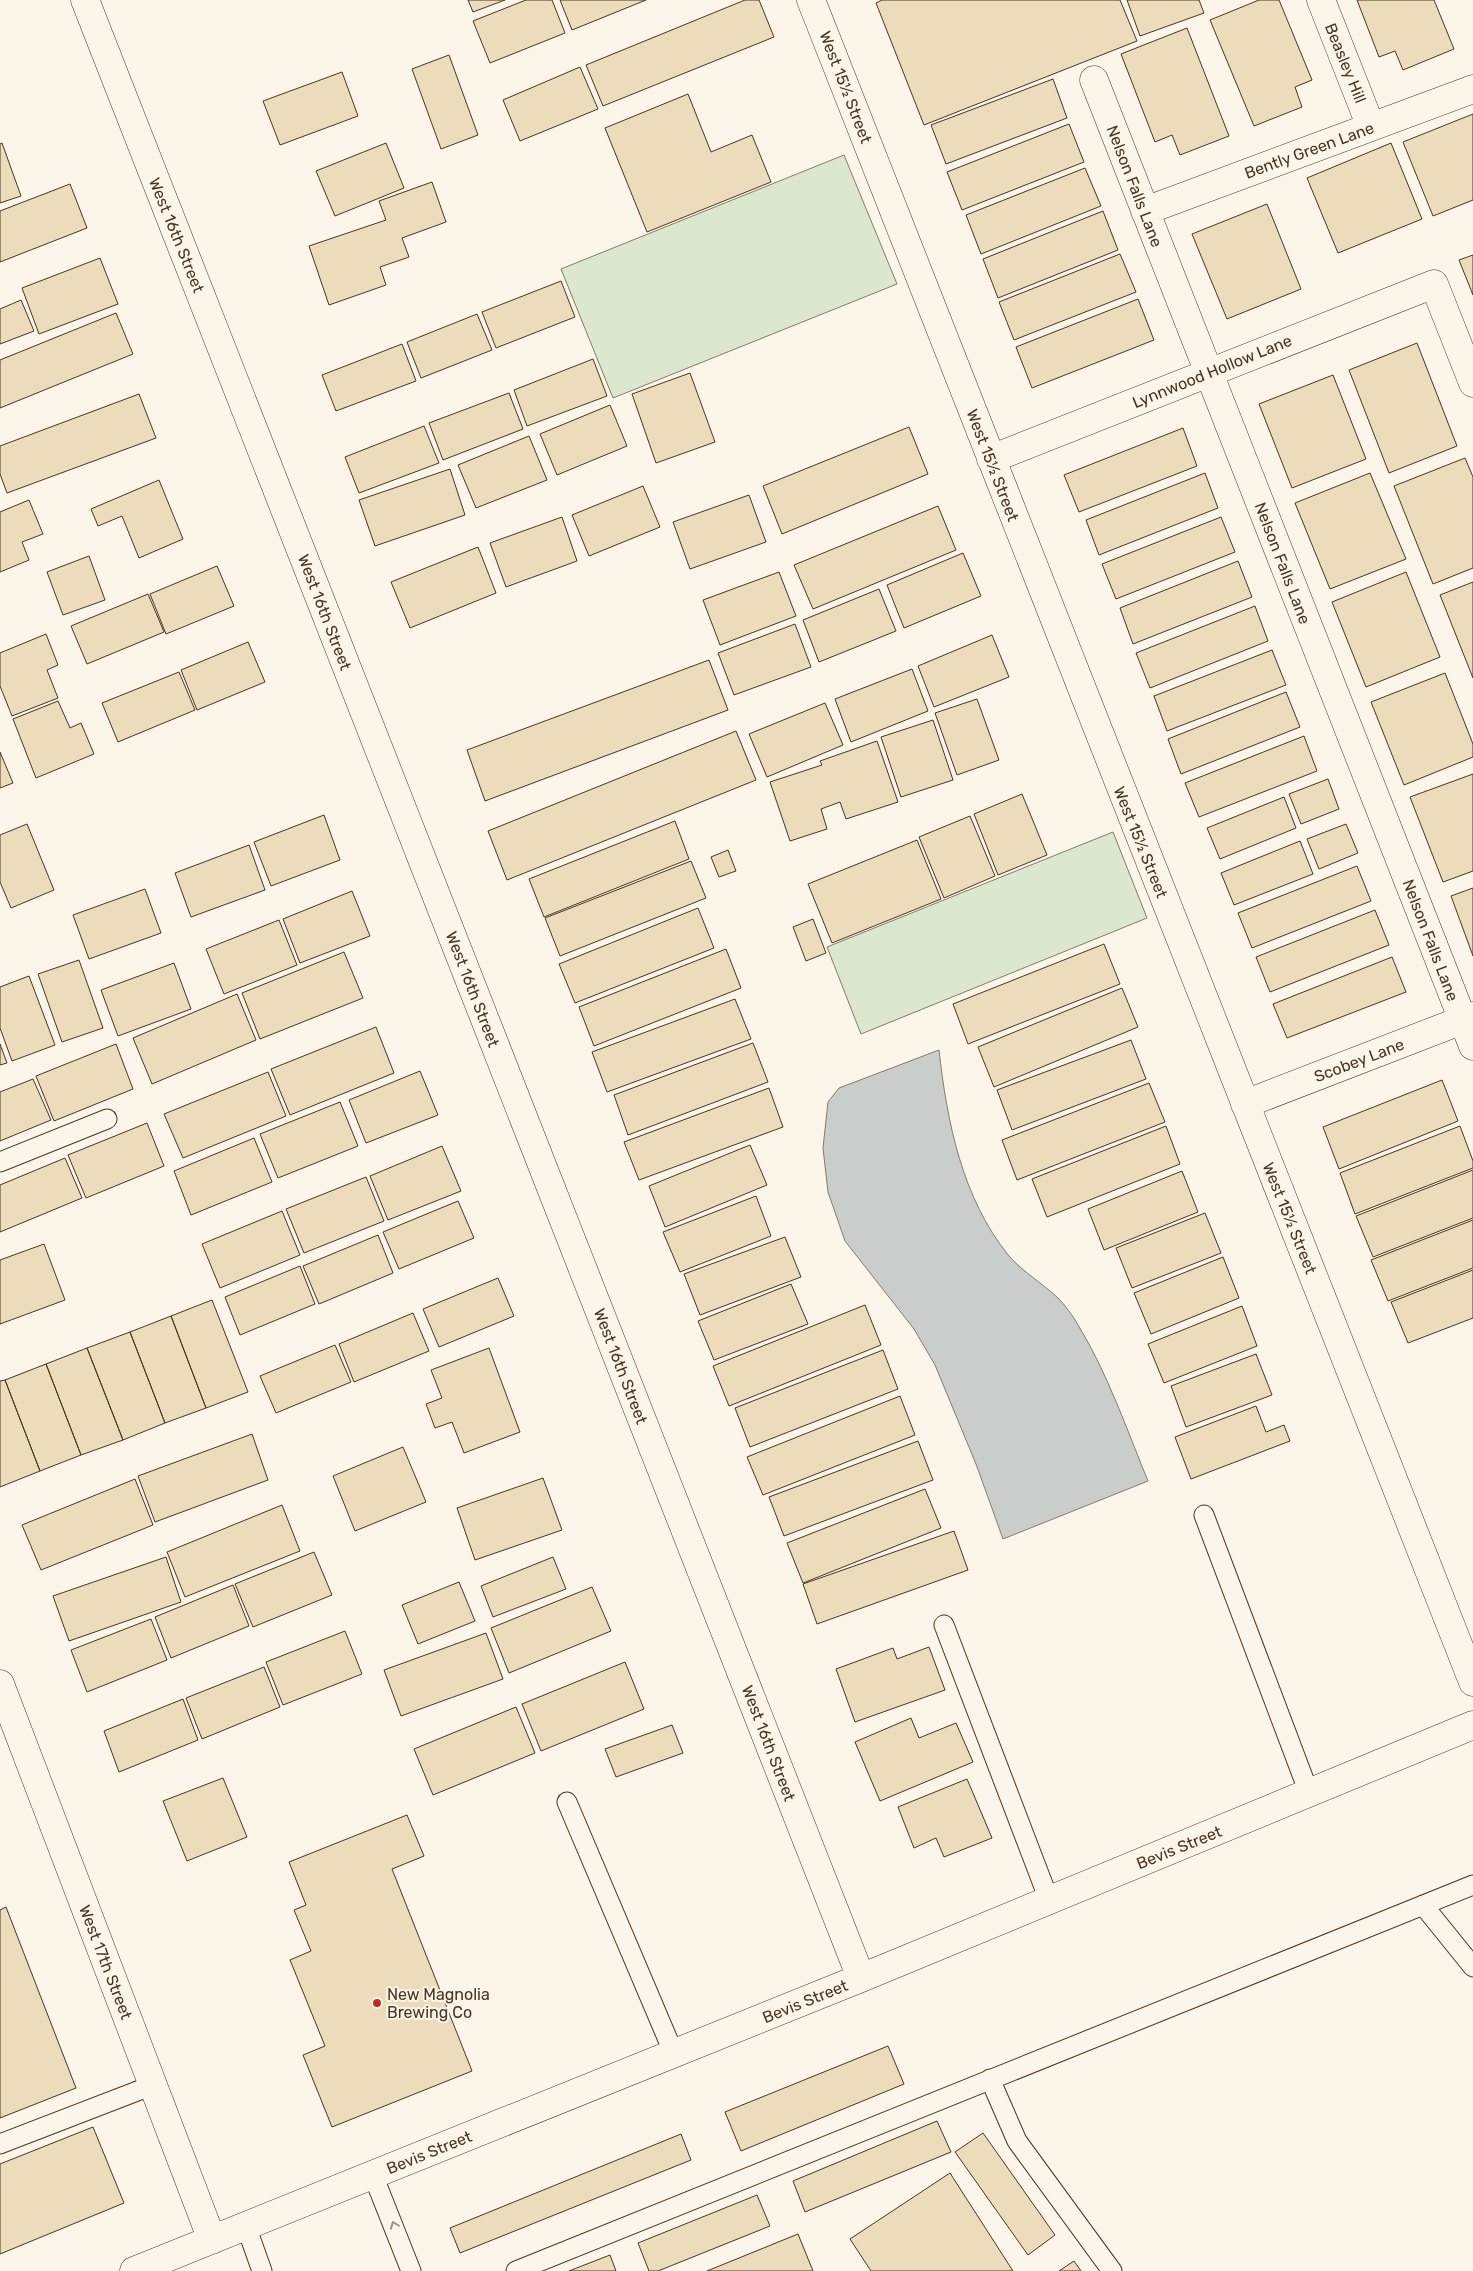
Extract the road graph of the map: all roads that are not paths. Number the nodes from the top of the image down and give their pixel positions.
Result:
1 (85, 0) edge
2 (812, 0) edge
3 (1321, 0) edge
4 (1094, 80) dead end
5 (1473, 89) edge
6 (1371, 127) junction
7 (1145, 211) junction
8 (1208, 373) junction
9 (1473, 383) edge
10 (991, 459) junction
11 (1468, 1018) edge
12 (1473, 1046) edge
13 (1245, 1104) junction
14 (107, 1119) dead end
15 (0, 1162) edge
16 (1204, 1515) dead end
17 (944, 1625) dead end
18 (1473, 1682) edge
19 (0, 1684) edge
20 (1473, 1725) edge
21 (1309, 1793) junction
22 (567, 1802) dead end
23 (1473, 1885) edge
24 (1049, 1900) junction
25 (1423, 1905) junction
26 (1473, 1967) edge
27 (861, 1978) junction
28 (674, 2054) junction
29 (990, 2080) junction
30 (153, 2085) junction
31 (0, 2144) edge
32 (373, 2174) junction
33 (246, 2226) junction
34 (212, 2240) junction
35 (134, 2271) edge
36 (262, 2271) edge
37 (411, 2271) edge
38 (516, 2271) edge
39 (1112, 2271) edge

1 - 27 street, West 16th Street
2 - 10 street, West 15½ Street
3 - 6 street, Beasley Hill
4 - 7 street, Nelson Falls Lane
5 - 6 street, Bently Green Lane
6 - 7 street, Bently Green Lane
7 - 8 street, Nelson Falls Lane
8 - 9 street, Lynnwood Hollow Lane
8 - 10 street, Lynnwood Hollow Lane
8 - 11 street, Nelson Falls Lane
10 - 13 street, West 15½ Street
11 - 12 street, Nelson Falls Lane
11 - 13 street, Scobey Lane
13 - 18 street, West 15½ Street
14 - 15 lane
16 - 21 lane
17 - 24 lane
19 - 30 street, West 17th Street
20 - 21 street, Bevis Street
21 - 24 street, Bevis Street
22 - 28 lane
23 - 25 lane
24 - 27 street, Bevis Street
25 - 26 lane
25 - 29 lane
27 - 28 street, Bevis Street
28 - 32 street, Bevis Street
29 - 38 lane
29 - 39 lane
30 - 31 lane
30 - 34 street, West 17th Street
32 - 33 street, Bevis Street
37 -> 32 lane
33 - 34 street, Bevis Street
33 - 36 lane
34 - 35 street, Bevis Street

